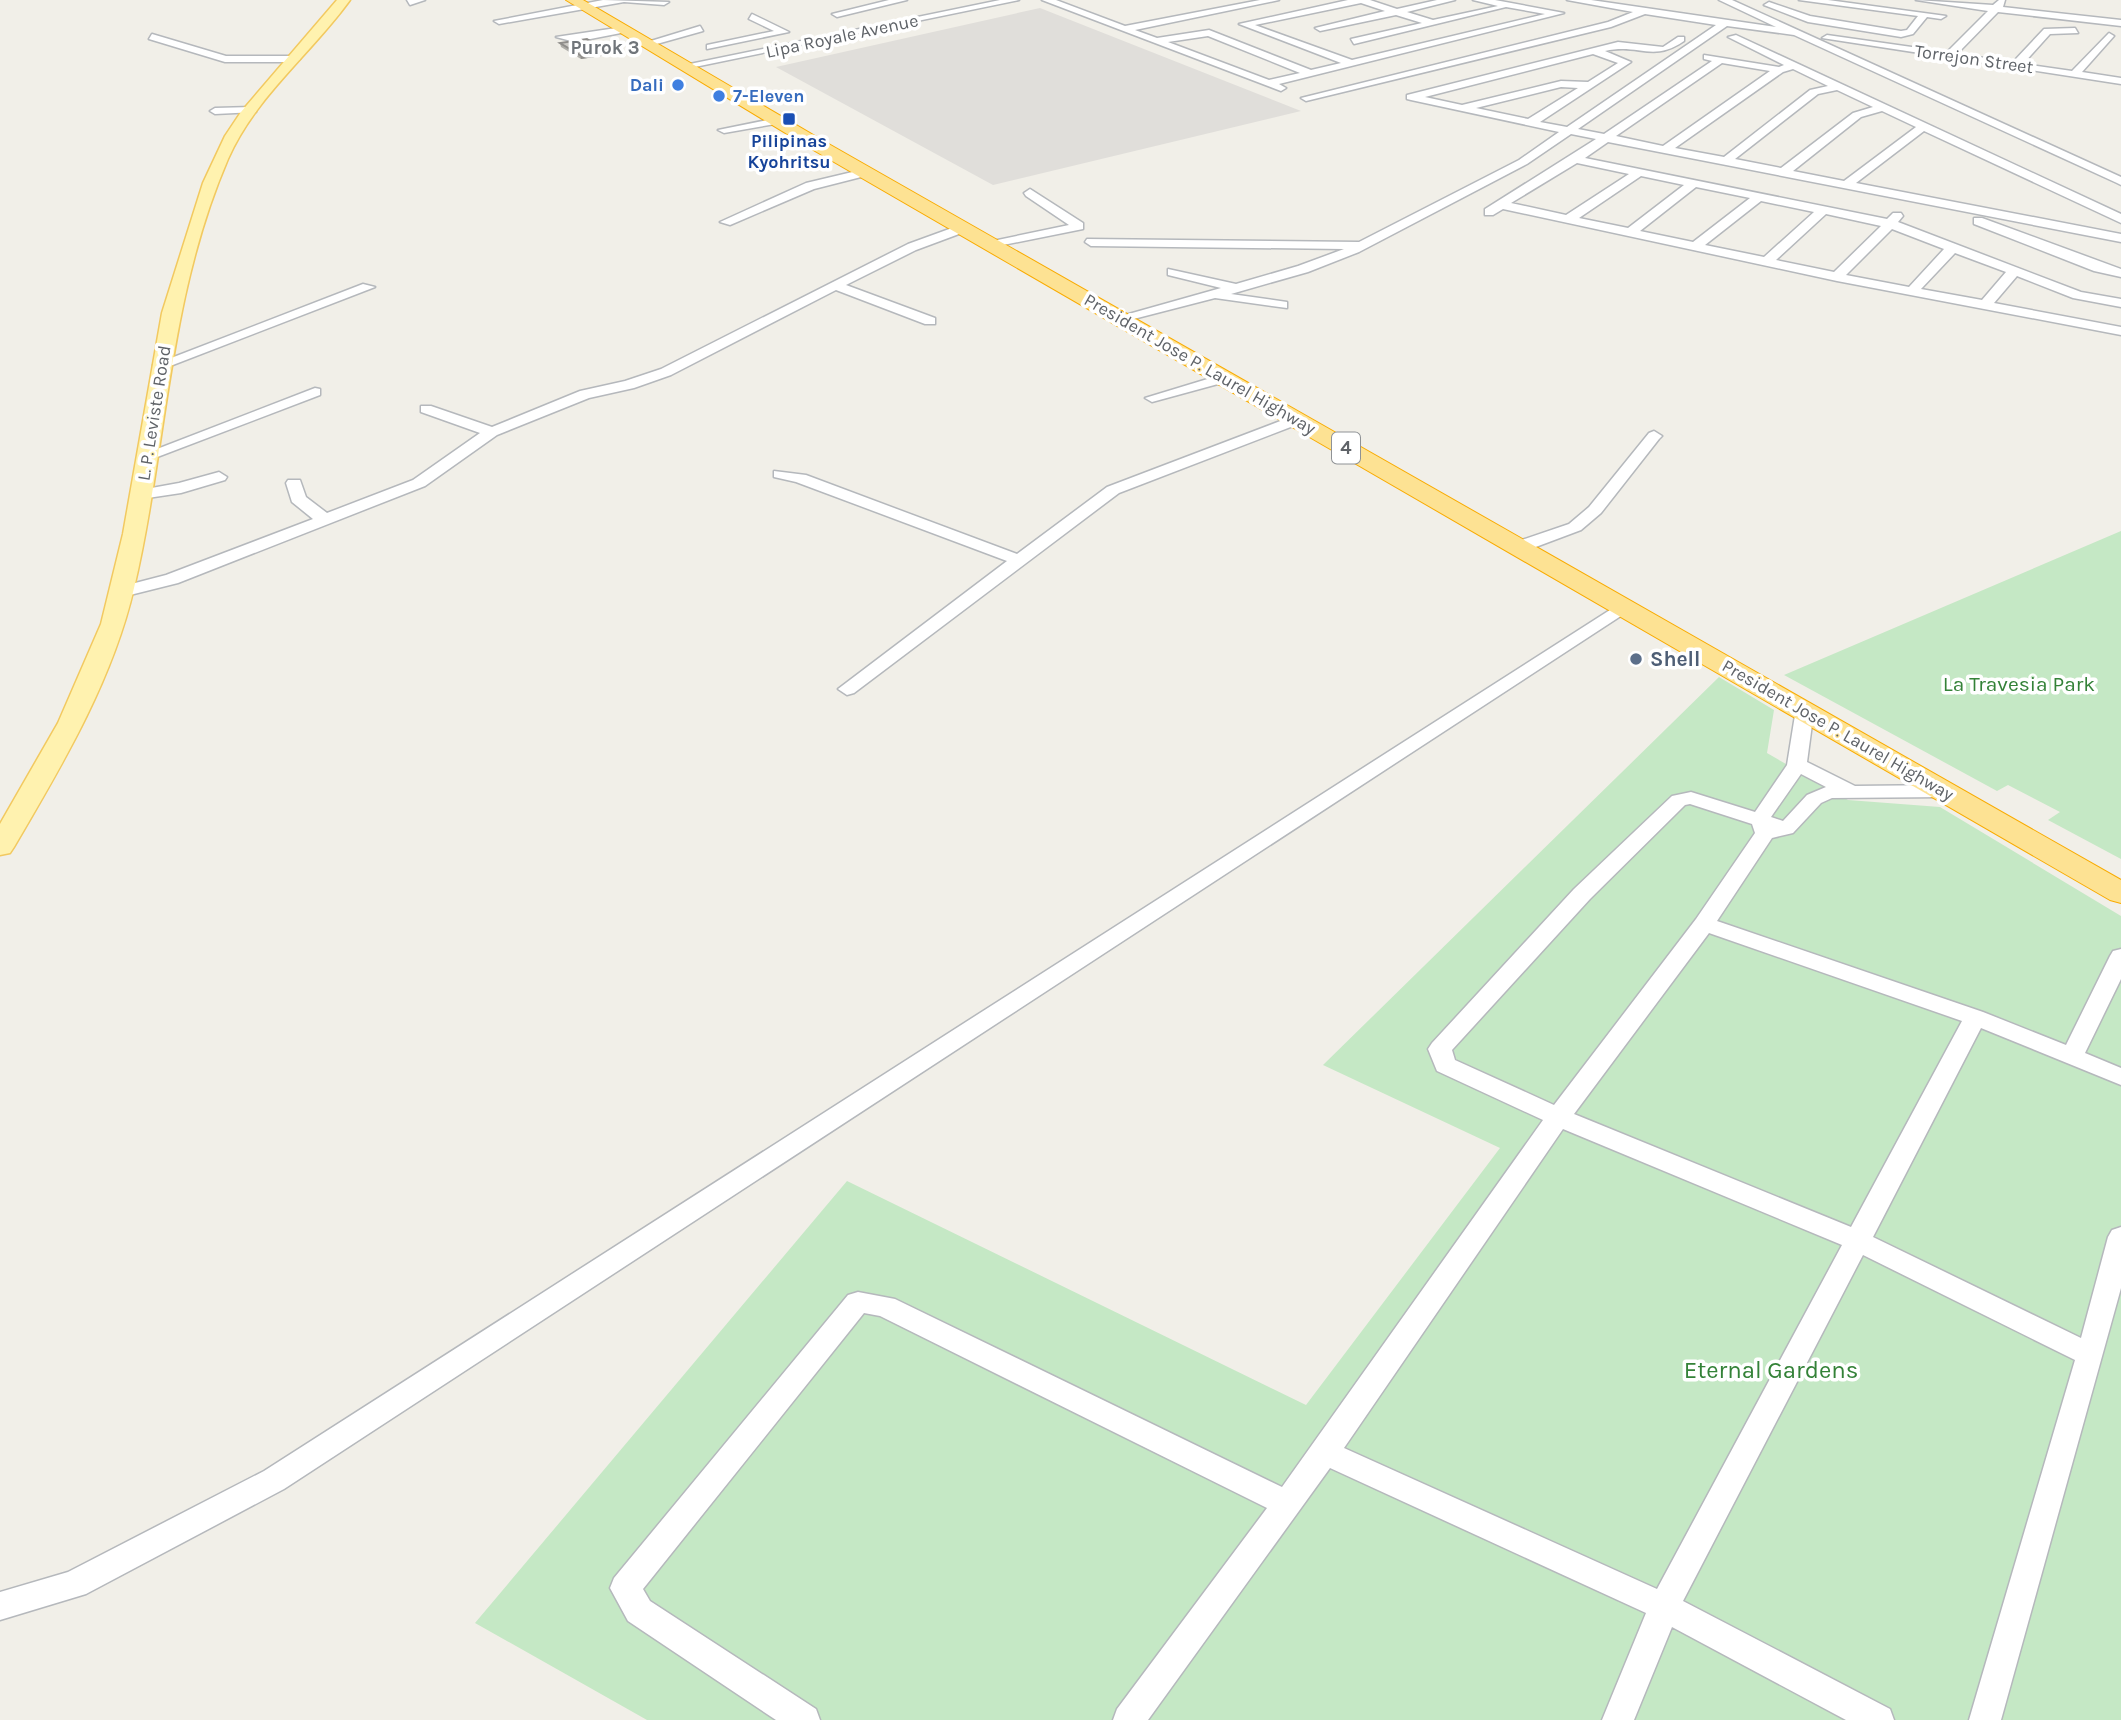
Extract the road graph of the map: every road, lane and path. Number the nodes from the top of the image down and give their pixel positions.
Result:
1 (344, 0) edge
2 (621, 0) edge
3 (628, 0) edge
4 (868, 0) edge
5 (902, 0) edge
6 (1014, 0) edge
7 (1047, 0) edge
8 (1274, 0) edge
9 (1361, 0) edge
10 (1450, 0) edge
11 (1478, 0) edge
12 (1572, 0) edge
13 (1724, 0) edge
14 (1758, 0) edge
15 (1804, 0) edge
16 (1921, 0) edge
17 (2005, 0) edge
18 (664, 2) dead end
19 (884, 4) junction
20 (580, 5) edge
21 (1514, 6) junction
22 (1995, 9) junction
23 (1644, 11) junction
24 (1395, 12) junction
25 (837, 14) dead end
26 (1925, 15) junction
27 (752, 17) dead end
28 (1949, 18) dead end
29 (1972, 20) dead end
30 (499, 21) dead end
31 (1721, 22) junction
32 (1984, 22) junction
33 (2121, 23) edge
34 (1433, 24) junction
35 (700, 29) dead end
36 (1125, 29) junction
37 (623, 30) junction
38 (1797, 33) junction
39 (2084, 33) dead end
40 (2096, 34) dead end
41 (1468, 35) junction
42 (2109, 36) junction
43 (152, 37) dead end
44 (561, 37) dead end
45 (1733, 37) dead end
46 (1826, 38) dead end
47 (2121, 38) edge
48 (1681, 39) dead end
49 (1155, 41) junction
50 (1354, 41) junction
51 (646, 44) junction
52 (1510, 48) junction
53 (705, 49) dead end
54 (1592, 50) junction
55 (1391, 54) junction
56 (1950, 55) junction
57 (1703, 56) dead end
58 (295, 59) junction
59 (1721, 59) junction
60 (682, 62) junction
61 (1350, 63) junction
62 (1795, 65) junction
63 (2016, 65) junction
64 (1779, 69) junction
65 (1310, 73) junction
66 (2075, 74) junction
67 (1391, 77) junction
68 (2121, 81) edge
69 (1269, 83) junction
70 (1589, 85) junction
71 (1841, 86) junction
72 (1430, 90) junction
73 (1306, 97) junction
74 (1321, 103) dead end
75 (1884, 107) junction
76 (1461, 109) junction
77 (252, 110) junction
78 (215, 111) dead end
79 (777, 121) junction
80 (1530, 124) junction
81 (1924, 126) junction
82 (724, 130) dead end
83 (1566, 131) junction
84 (1606, 138) junction
85 (1666, 149) junction
86 (1575, 159) junction
87 (1726, 161) junction
88 (1639, 172) junction
89 (1784, 172) junction
90 (865, 173) junction
91 (2121, 181) edge
92 (1694, 183) junction
93 (1846, 185) junction
94 (1030, 193) dead end
95 (1759, 197) junction
96 (1911, 198) junction
97 (1931, 202) junction
98 (1502, 205) junction
99 (1823, 209) junction
100 (1489, 212) dead end
101 (2121, 219) edge
102 (1567, 220) junction
103 (726, 222) dead end
104 (1891, 224) junction
105 (963, 228) junction
106 (1630, 233) junction
107 (1091, 242) dead end
108 (992, 245) junction
109 (1363, 245) junction
110 (1696, 246) junction
111 (1952, 248) junction
112 (1766, 262) junction
113 (2102, 264) edge
114 (2014, 271) junction
115 (1172, 272) dead end
116 (2121, 273) edge
117 (1837, 277) junction
118 (835, 285) junction
119 (368, 287) dead end
120 (1236, 288) junction
121 (1911, 292) junction
122 (1211, 295) junction
123 (2121, 303) edge
124 (1985, 304) junction
125 (1282, 305) dead end
126 (2064, 318) junction
127 (1123, 320) junction
128 (930, 321) dead end
129 (2121, 331) edge
130 (160, 365) junction
131 (1224, 378) junction
132 (315, 393) dead end
133 (1152, 398) dead end
134 (425, 409) dead end
135 (1296, 420) junction
136 (492, 432) junction
137 (1654, 436) dead end
138 (147, 456) junction
139 (780, 474) dead end
140 (219, 477) dead end
141 (295, 483) dead end
142 (141, 494) junction
143 (325, 520) junction
144 (1519, 547) junction
145 (1021, 561) junction
146 (122, 592) junction
147 (1623, 606) junction
148 (847, 689) dead end
149 (1805, 709) junction
150 (1797, 765) junction
151 (1852, 791) junction
152 (1945, 791) junction
153 (1770, 827) junction
154 (0, 847) edge
155 (2121, 893) edge
156 (1704, 924) junction
157 (2121, 956) edge
158 (1975, 1017) junction
159 (2071, 1058) junction
160 (2121, 1077) edge
161 (1558, 1117) junction
162 (2121, 1237) edge
163 (1856, 1240) junction
164 (2090, 1355) junction
165 (1325, 1452) junction
166 (1286, 1503) junction
167 (0, 1606) edge
168 (1664, 1607) junction
169 (804, 1720) edge
170 (1129, 1720) edge
171 (1618, 1720) edge
172 (1878, 1720) edge
173 (1984, 1720) edge

1 - 58 main road, L. P. Leviste Road
2 - 20 street
3 - 18 street
4 - 19 street
5 - 19 street
6 - 60 street, Lipa Royale Avenue
7 - 36 street
8 - 36 street
9 - 24 street
9 - 61 street
10 - 24 street
11 - 21 street
12 - 23 street
13 - 38 street
14 - 26 street
15 - 26 street
16 - 22 street
17 - 22 street
19 - 25 street
20 - 30 street
20 - 37 highway, President Jose P. Laurel Highway / 4
21 - 34 street
21 - 41 street
22 - 32 street
22 - 33 street
23 - 31 street
23 - 52 street
24 - 34 street
24 - 50 street
26 - 28 street
27 - 53 street
29 - 32 street
31 - 38 street
31 - 83 street
32 - 56 street
34 - 41 street
34 - 50 street
35 - 51 street
36 - 49 street
37 - 44 street
37 - 51 highway, President Jose P. Laurel Highway / 4
38 - 91 street
39 - 63 street
40 - 42 street
41 - 52 street
41 - 55 street
42 - 47 street
42 - 66 street
43 - 58 street
45 - 62 street
46 - 56 street, Torrejon Street
48 - 54 street
49 - 65 street
49 - 69 street
50 - 55 street
51 - 60 highway, President Jose P. Laurel Highway / 4
52 - 67 street
54 - 70 street
54 - 72 street
55 - 61 street
56 - 63 street, Torrejon Street
57 - 59 street
58 - 77 main road, L. P. Leviste Road
59 - 64 street
59 - 84 street
60 - 79 highway, President Jose P. Laurel Highway / 4
61 - 65 street
61 - 67 street
62 - 64 street
62 - 71 street
63 - 66 street, Torrejon Street
64 - 85 street
65 - 69 street
66 - 68 street, Torrejon Street
67 - 72 street
67 - 73 street
69 - 73 street
70 - 76 street
70 - 80 street
71 - 75 street
71 - 87 street
72 - 76 street
73 - 74 street
75 - 81 street
75 - 89 street
76 - 80 street
77 - 78 street
77 - 130 main road, L. P. Leviste Road
79 - 82 street
79 - 90 highway, President Jose P. Laurel Highway / 4
80 - 83 street
81 - 93 street
81 - 101 street
83 - 84 street
83 - 109 street
84 - 85 street
84 - 86 street
85 - 87 street
86 - 88 street
86 - 98 street
87 - 89 street
88 - 92 street
88 - 102 street
89 - 93 street
90 - 103 street
90 - 105 highway, President Jose P. Laurel Highway / 4
92 - 95 street
92 - 106 street
93 - 96 street
94 - 108 street
95 - 99 street
95 - 110 street
96 - 97 street
96 - 104 street
97 - 113 street
97 - 113 street
98 - 100 street
98 - 102 street
99 - 104 street
99 - 112 street
102 - 106 street
104 - 111 street
104 - 117 street
105 - 108 highway, President Jose P. Laurel Highway / 4
105 - 118 street
106 - 110 street
107 - 109 street
108 - 127 highway, President Jose P. Laurel Highway / 4
109 - 120 street
110 - 112 street
111 - 114 street
111 - 121 street
112 - 117 street
113 - 114 street
113 - 116 street
113 - 123 street
113 - 126 street
114 - 124 street
115 - 120 street
117 - 121 street
118 - 128 street
118 - 136 street
119 - 130 street
120 - 122 street
121 - 124 street
122 - 125 street
122 - 127 street
124 - 126 street
126 - 129 street
127 - 131 highway, President Jose P. Laurel Highway / 4
130 - 138 main road, L. P. Leviste Road
131 - 133 street
131 - 135 highway, President Jose P. Laurel Highway / 4
132 - 138 street
134 - 136 street
135 - 144 highway, President Jose P. Laurel Highway / 4
135 - 145 street
136 - 143 street
137 - 144 street
138 - 142 main road, L. P. Leviste Road
139 - 145 street
140 - 142 street
141 - 143 street
142 - 146 main road, L. P. Leviste Road
143 - 146 street
144 - 147 highway, President Jose P. Laurel Highway / 4
145 - 148 street
146 - 154 main road, L. P. Leviste Road
147 - 149 highway, President Jose P. Laurel Highway / 4
147 - 167 street
149 - 150 street
149 - 152 highway, President Jose P. Laurel Highway / 4
150 - 151 street
150 - 153 street
151 - 152 street
151 - 153 street
152 - 155 highway, President Jose P. Laurel Highway / 4
153 - 156 street
153 - 161 street
156 - 158 street
156 - 161 street
157 - 159 street
158 - 159 street
158 - 163 street
159 - 160 street
161 - 163 street
161 - 165 street
162 - 164 street
163 - 164 street
163 - 168 street
164 - 173 street
165 - 166 street
165 - 168 street
166 - 169 street
166 - 170 street
168 - 171 street
168 - 172 street

